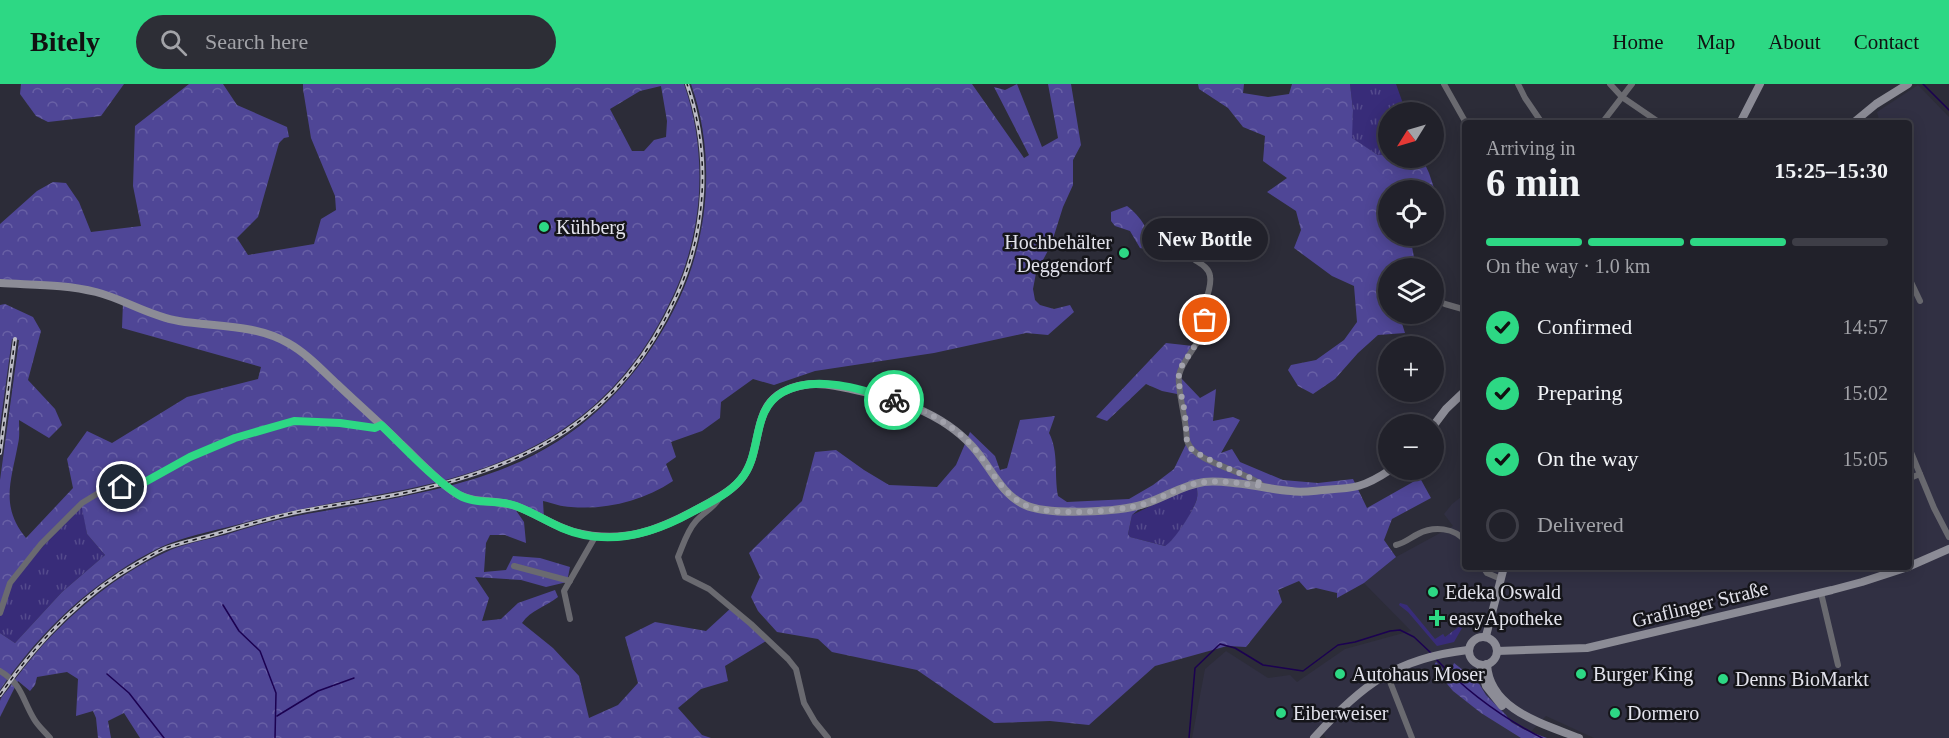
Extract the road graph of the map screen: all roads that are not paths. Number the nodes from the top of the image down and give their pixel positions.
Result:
1 (1444, 84) edge
2 (1518, 84) edge
3 (1610, 84) edge
4 (1632, 84) edge
5 (1760, 84) edge
6 (1908, 84) edge
7 (1622, 97) junction
8 (1464, 120) edge
9 (1540, 120) edge
10 (1604, 120) edge
11 (1656, 120) edge
12 (1742, 120) edge
13 (1856, 120) edge
14 (1195, 260) dead end
15 (0, 283) edge
16 (1912, 284) edge
17 (1920, 301) dead end
18 (1444, 304) edge
19 (1462, 309) edge
20 (1462, 394) edge
21 (1442, 414) edge
22 (381, 425) junction
23 (1912, 455) edge
24 (1920, 474) junction
25 (1378, 477) edge
26 (1912, 477) edge
27 (1263, 486) junction
28 (720, 496) junction
29 (595, 537) junction
30 (1462, 537) edge
31 (1949, 537) edge
32 (1396, 545) dead end
33 (1949, 549) edge
34 (514, 566) dead end
35 (1912, 566) edge
36 (1485, 570) edge
37 (1503, 570) edge
38 (1900, 570) edge
39 (1501, 579) junction
40 (570, 581) junction
41 (1821, 592) junction
42 (0, 613) edge
43 (570, 619) dead end
44 (1486, 636) junction
45 (1468, 650) junction
46 (1497, 651) junction
47 (1483, 664) junction
48 (1838, 665) dead end
49 (2, 672) edge
50 (1387, 674) junction
51 (50, 738) edge
52 (828, 738) edge
53 (1314, 738) edge
54 (1412, 738) edge
55 (1568, 738) edge
56 (1579, 738) edge

1 - 8 street
2 - 9 street
3 - 7 street
4 - 7 street
5 - 12 street
6 - 13 street
7 - 10 street
7 - 11 street
14 - 27 street
15 - 22 street
16 - 17 street
18 - 19 street
20 - 21 street
22 - 29 street
22 - 42 street
23 - 24 street
24 - 26 street
24 - 31 street
25 - 27 street
27 - 28 street
28 - 29 street
28 - 52 street
29 - 40 street
30 - 32 street
33 - 35 street, Graflinger Straße
34 - 40 street
36 - 39 street
37 - 39 street
38 - 41 street, Graflinger Straße
39 - 44 street
40 - 43 street
41 - 46 street, Graflinger Straße
41 - 48 street
44 - 45 street
44 - 46 street
45 - 47 street
45 - 50 street
46 - 47 street
47 - 55 street
47 - 56 street
49 - 51 street
50 - 53 street
50 - 54 street

